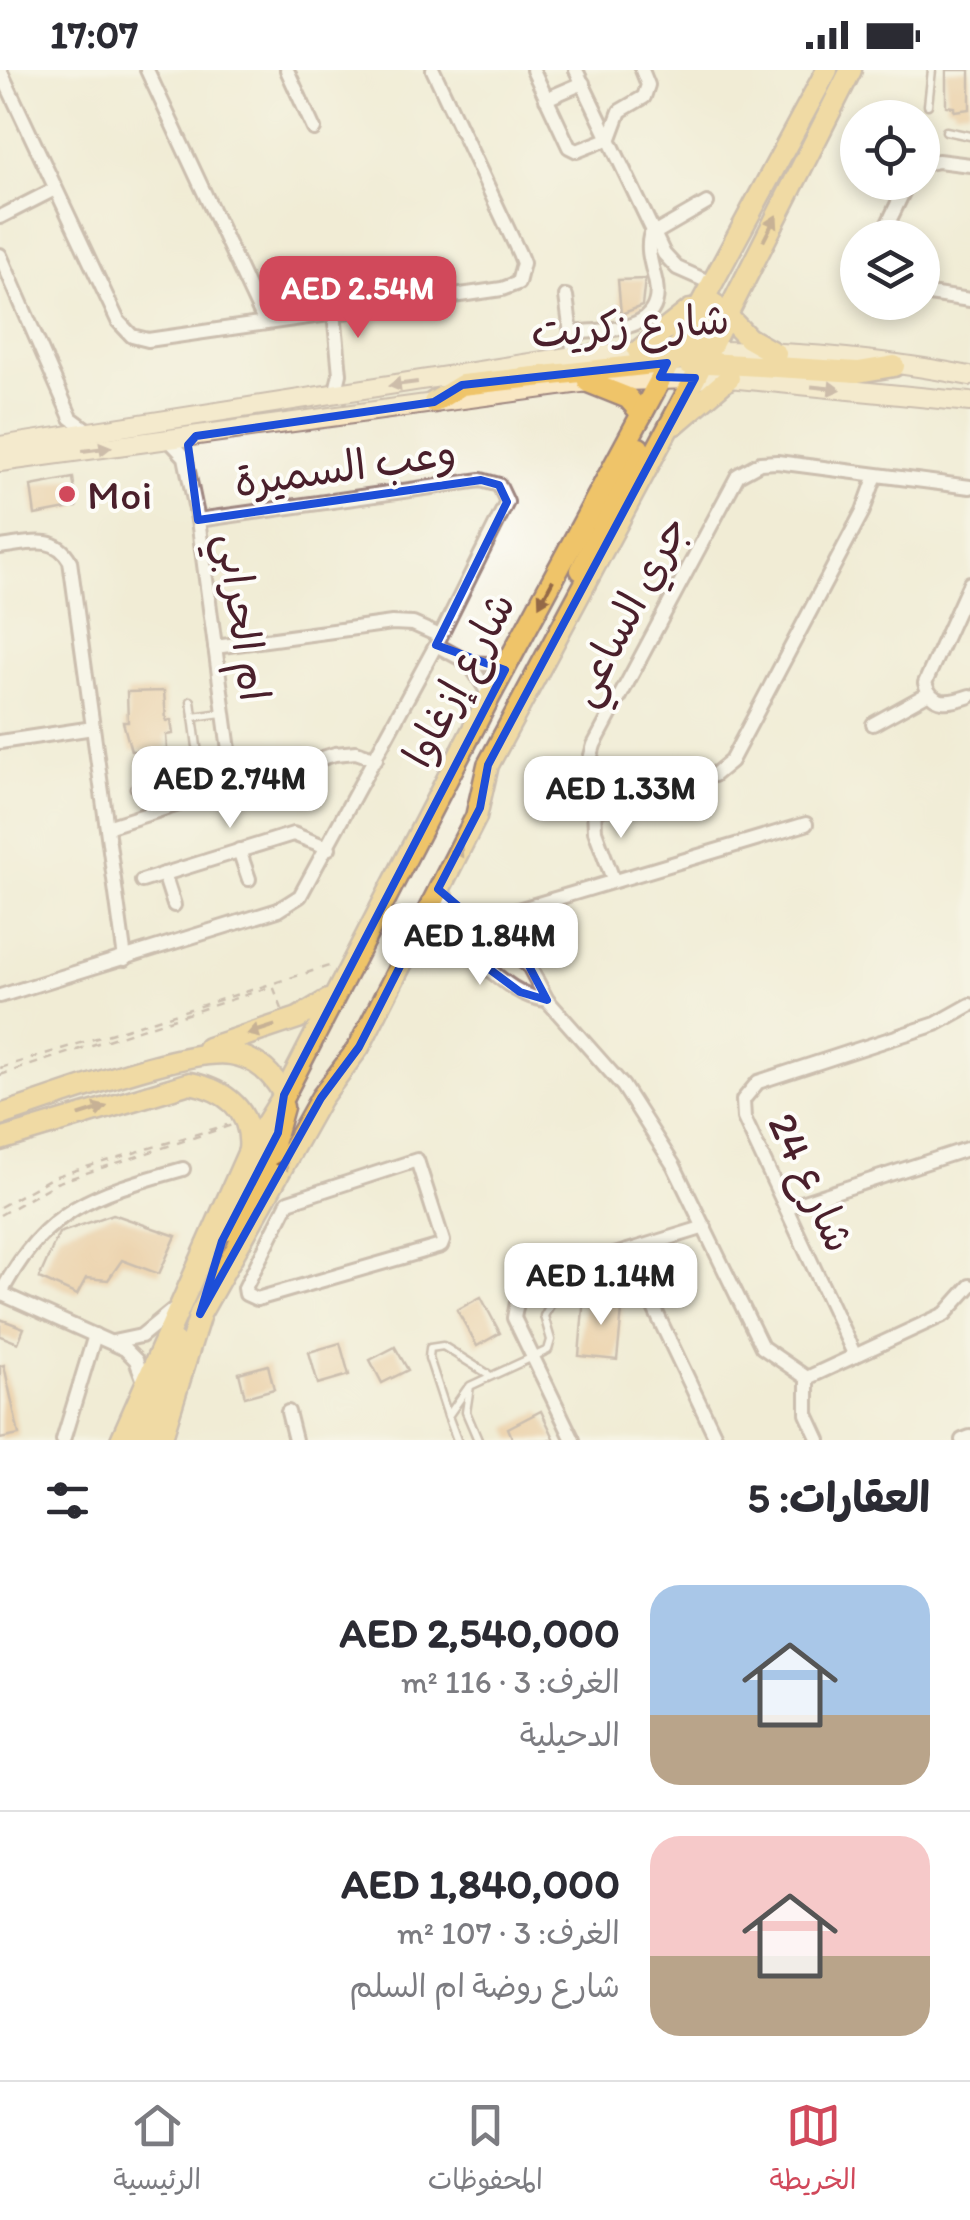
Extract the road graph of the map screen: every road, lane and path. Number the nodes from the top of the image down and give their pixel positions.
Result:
1 (0, 70) edge
2 (147, 70) edge
3 (287, 70) edge
4 (432, 70) edge
5 (533, 70) edge
6 (642, 70) edge
7 (828, 70) edge
8 (852, 70) edge
9 (932, 70) edge
10 (580, 76) edge
11 (546, 99) junction
12 (929, 100) edge
13 (314, 129) dead end
14 (946, 132) dead end
15 (970, 136) edge
16 (610, 138) junction
17 (940, 161) edge
18 (970, 165) edge
19 (55, 190) junction
20 (706, 203) dead end
21 (0, 217) edge
22 (744, 223) junction
23 (655, 230) junction
24 (0, 254) edge
25 (710, 283) junction
26 (566, 296) dead end
27 (940, 296) edge
28 (970, 300) edge
29 (700, 302) junction
30 (334, 312) junction
31 (726, 315) junction
32 (264, 323) junction
33 (570, 333) junction
34 (638, 351) junction
35 (776, 354) junction
36 (574, 356) junction
37 (684, 363) junction
38 (894, 366) junction
39 (967, 371) edge
40 (729, 378) junction
41 (588, 382) junction
42 (342, 393) junction
43 (434, 402) junction
44 (970, 402) edge
45 (642, 414) junction
46 (71, 418) junction
47 (90, 432) junction
48 (666, 432) junction
49 (196, 436) junction
50 (65, 438) junction
51 (169, 440) junction
52 (0, 446) edge
53 (185, 456) junction
54 (0, 462) edge
55 (876, 474) junction
56 (970, 486) edge
57 (198, 520) junction
58 (0, 548) edge
59 (970, 584) edge
60 (578, 597) junction
61 (438, 641) junction
62 (215, 648) junction
63 (470, 664) junction
64 (508, 664) junction
65 (928, 694) junction
66 (490, 696) junction
67 (970, 696) edge
68 (191, 701) dead end
69 (224, 713) junction
70 (193, 716) junction
71 (872, 724) dead end
72 (93, 728) junction
73 (0, 742) edge
74 (376, 758) junction
75 (198, 762) dead end
76 (176, 774) dead end
77 (156, 781) junction
78 (234, 787) junction
79 (134, 788) dead end
80 (594, 807) junction
81 (164, 812) junction
82 (806, 824) dead end
83 (107, 827) junction
84 (329, 848) junction
85 (239, 850) junction
86 (164, 874) junction
87 (249, 879) dead end
88 (614, 879) junction
89 (142, 881) dead end
90 (438, 888) junction
91 (174, 905) dead end
92 (474, 923) junction
93 (419, 930) junction
94 (355, 956) junction
95 (126, 959) junction
96 (273, 986) junction
97 (336, 991) junction
98 (0, 996) edge
99 (547, 1000) junction
100 (970, 1005) edge
101 (284, 1014) dead end
102 (180, 1060) junction
103 (0, 1068) edge
104 (0, 1075) edge
105 (284, 1095) junction
106 (0, 1116) edge
107 (0, 1140) edge
108 (970, 1148) edge
109 (248, 1152) junction
110 (183, 1170) dead end
111 (0, 1207) edge
112 (788, 1207) junction
113 (0, 1216) edge
114 (705, 1227) junction
115 (242, 1236) junction
116 (263, 1249) junction
117 (627, 1251) junction
118 (553, 1274) junction
119 (606, 1283) dead end
120 (970, 1286) edge
121 (0, 1293) edge
122 (186, 1295) junction
123 (559, 1295) junction
124 (200, 1314) junction
125 (94, 1336) junction
126 (112, 1342) junction
127 (855, 1356) junction
128 (534, 1358) junction
129 (488, 1374) junction
130 (808, 1378) junction
131 (144, 1381) junction
132 (177, 1383) junction
133 (470, 1386) junction
134 (288, 1412) dead end
135 (448, 1416) junction
136 (970, 1437) edge
137 (63, 1440) edge
138 (121, 1440) edge
139 (142, 1440) edge
140 (161, 1440) edge
141 (174, 1440) edge
142 (295, 1440) edge
143 (457, 1440) edge
144 (478, 1440) edge
145 (574, 1440) edge
146 (717, 1440) edge
147 (819, 1440) edge
148 (962, 1440) edge

1 - 19 street
2 - 32 street
3 - 13 street
4 - 30 street
5 - 11 street
6 - 16 street
7 - 22 main road, شارع إزغاوا
31 -> 8 main road, شارع إزغاوا
9 - 12 lane
10 - 11 street
10 - 16 street
11 - 16 street
14 - 15 lane
16 - 23 street
17 - 18 street
19 - 21 street
19 - 32 street
20 - 23 street
22 - 25 main road, شارع إزغاوا
22 - 37 main road
23 - 25 street
23 - 33 street
24 - 46 street
25 - 29 main road, شارع إزغاوا
26 - 33 street
27 - 28 street
29 - 34 main road
29 - 37 main road, شارع إزغاوا
30 - 32 street
30 - 42 street
31 - 35 main road
31 - 37 main road, شارع إزغاوا
33 - 36 street
34 - 36 main road, شارع زكريت
34 - 37 main road, شارع زكريت
35 - 37 main road, شارع زكريت
35 - 38 main road, شارع زكريت
36 -> 42 main road, شارع زكريت
37 - 38 main road
37 - 40 main road, شارع زكريت
37 - 41 main road, شارع زكريت
37 - 43 main road
37 - 45 main road, شارع إزغاوا
37 - 48 main road, شارع إزغاوا
37 - 60 main road
38 - 39 main road, شارع زكريت
40 -> 44 main road, شارع زكريت
40 - 48 main road
41 - 43 main road, شارع زكريت
41 - 45 main road
42 - 47 main road, شارع زكريت
43 - 49 main road, شارع زكريت
45 -> 64 main road, شارع إزغاوا
46 - 47 street
46 - 50 street
47 - 50 main road, شارع زكريت
48 - 60 main road, شارع إزغاوا
49 - 51 main road, شارع زكريت
49 - 53 street
50 - 52 main road, شارع زكريت
51 - 53 street
54 -> 51 main road, شارع زكريت
53 - 57 street, ام الحرابي
55 - 56 street, جري الساعي
55 - 80 street
55 - 80 street, جري الساعي
57 - 61 street, وعب السميرة
57 - 62 street, ام الحرابي
58 - 72 street
59 - 65 street
90 -> 60 main road, شارع إزغاوا
61 - 62 street
61 - 63 street
61 - 74 street, وعب السميرة
62 - 69 street, ام الحرابي
63 - 64 street
63 - 66 street
64 - 66 main road, شارع إزغاوا
65 - 67 street
65 - 71 street
66 - 94 main road, شارع إزغاوا
68 - 70 lane
69 - 70 lane
69 - 78 street, ام الحرابي
70 - 75 lane
72 - 73 street
72 - 83 street
74 - 78 street
74 - 84 street, وعب السميرة
76 - 77 lane
77 - 79 lane
77 - 81 lane
78 - 81 street
80 - 88 street, جري الساعي
81 - 83 street
82 - 88 street
83 - 95 street
84 - 85 street
84 - 95 street, وعب السميرة
85 - 86 street
85 - 87 street
86 - 89 street
86 - 91 street
88 - 92 street
90 - 92 street
90 - 93 main road, شارع إزغاوا
92 - 99 street
93 - 99 street
115 -> 93 main road, شارع إزغاوا
94 - 96 path
94 - 97 main road, شارع إزغاوا
95 - 98 street, وعب السميرة
96 - 101 path
96 - 103 path
96 - 104 path
97 -> 102 main road
97 - 105 main road, شارع إزغاوا
99 - 114 street
100 - 112 street, شارع 24
102 - 105 main road
102 - 106 main road
105 - 109 main road, شارع إزغاوا
105 - 124 main road
107 -> 109 main road
108 - 112 street
109 - 122 main road, شارع إزغاوا
110 - 121 street
111 - 113 path
112 - 127 street, شارع 24
114 - 117 street
114 - 130 street
115 - 116 street
115 - 124 main road, شارع إزغاوا
116 - 116 street
117 - 118 street
117 - 146 street
118 - 123 lane
118 - 128 street
119 - 123 lane
120 - 127 street
121 - 125 street
122 - 126 street
122 - 131 main road, شارع إزغاوا
122 - 139 main road
123 - 128 lane
124 - 132 main road, شارع إزغاوا
125 - 126 street
125 - 137 street
126 - 131 street
127 - 130 street
128 - 129 lane
128 - 145 street
129 - 133 lane
129 - 135 lane
130 - 147 street
131 - 138 main road, شارع إزغاوا
132 - 140 main road, شارع إزغاوا
132 - 141 main road
133 - 135 lane
133 - 144 lane
134 - 142 street
135 - 143 lane
136 - 148 street

